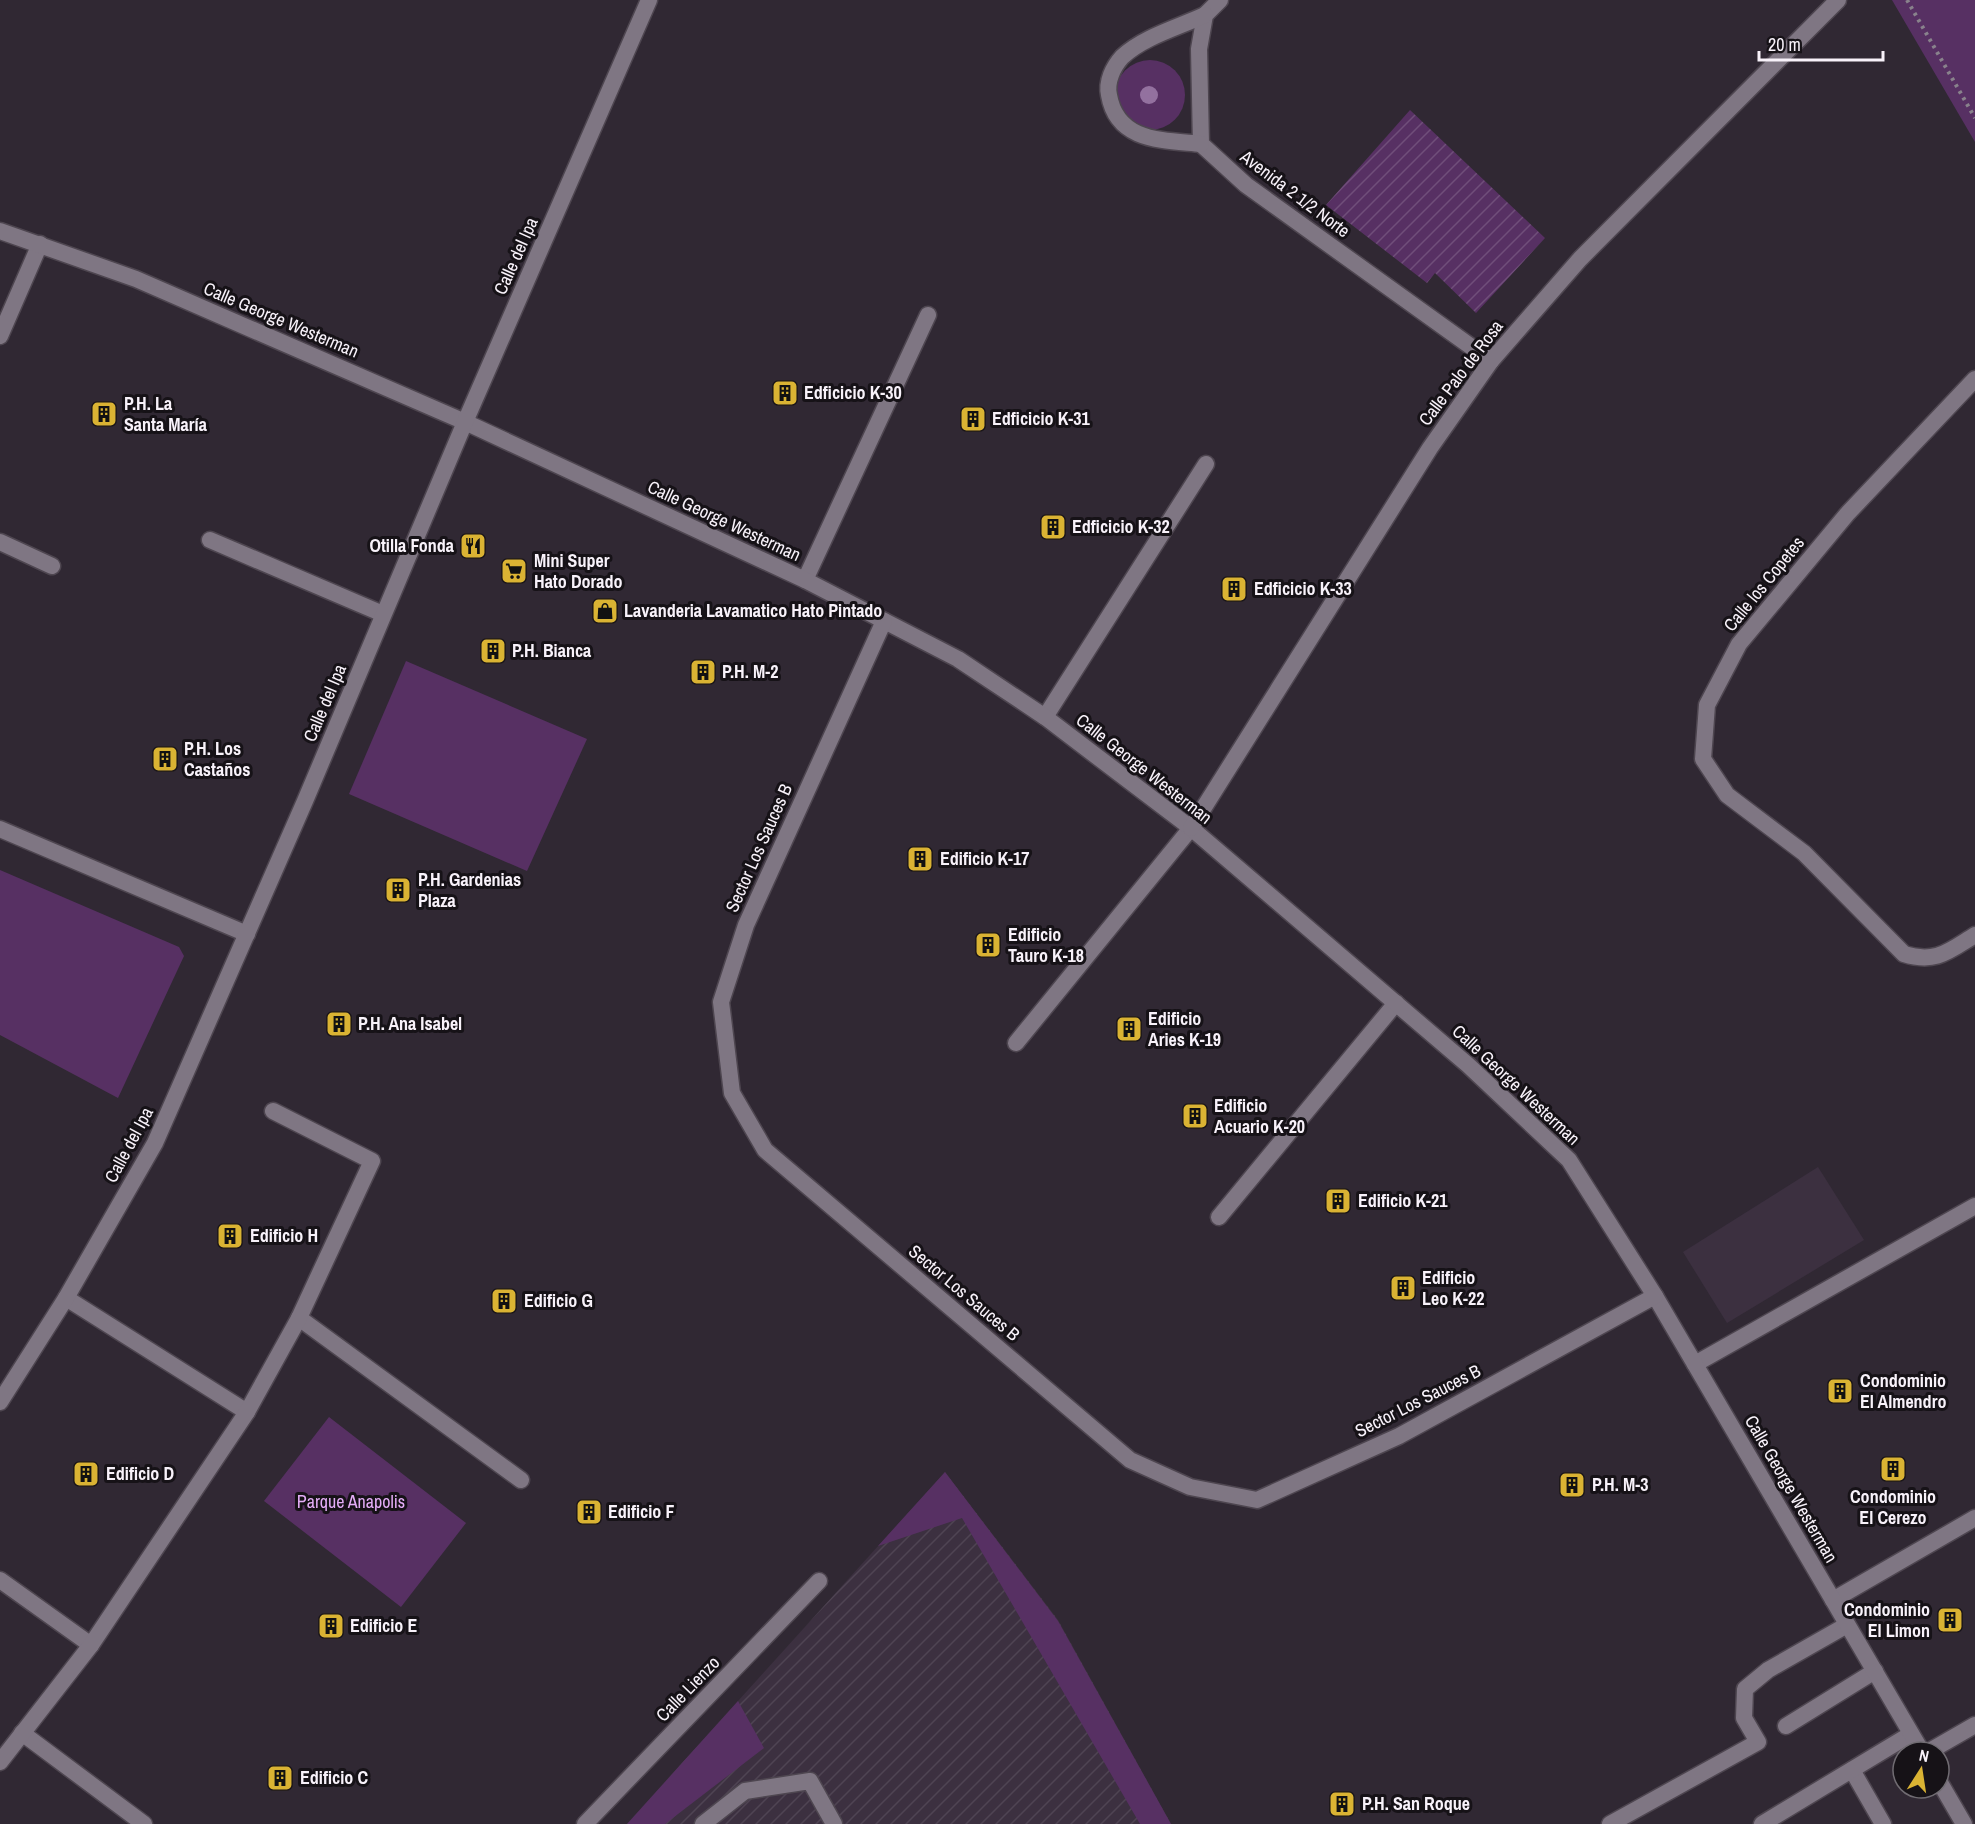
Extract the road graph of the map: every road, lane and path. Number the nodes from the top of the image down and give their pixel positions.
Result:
1 (649, 0) edge
2 (1220, 0) edge
3 (1838, 0) edge
4 (1908, 0) edge
5 (1204, 15) junction
6 (1975, 117) edge
7 (1201, 144) junction
8 (0, 231) edge
9 (40, 244) junction
10 (928, 315) dead end
11 (0, 336) edge
12 (1491, 361) junction
13 (1975, 379) edge
14 (465, 422) junction
15 (1206, 464) dead end
16 (210, 540) dead end
17 (0, 542) edge
18 (52, 566) dead end
19 (805, 580) junction
20 (383, 614) junction
21 (884, 621) junction
22 (1045, 717) junction
23 (0, 828) edge
24 (1191, 828) junction
25 (247, 934) junction
26 (1975, 935) edge
27 (1396, 1003) junction
28 (1016, 1042) dead end
29 (273, 1111) dead end
30 (1975, 1206) edge
31 (1219, 1217) dead end
32 (1655, 1296) junction
33 (66, 1298) junction
34 (299, 1318) junction
35 (1695, 1364) junction
36 (0, 1402) edge
37 (247, 1412) junction
38 (521, 1480) dead end
39 (1975, 1518) edge
40 (0, 1580) edge
41 (819, 1581) dead end
42 (1833, 1600) junction
43 (1847, 1625) junction
44 (91, 1645) junction
45 (1875, 1671) junction
46 (1975, 1725) edge
47 (1786, 1726) dead end
48 (22, 1733) junction
49 (1911, 1734) junction
50 (1915, 1740) edge
51 (1949, 1740) edge
52 (0, 1762) edge
53 (1852, 1770) junction
54 (1950, 1800) edge
55 (144, 1824) edge
56 (585, 1824) edge
57 (703, 1824) edge
58 (834, 1824) edge
59 (1610, 1824) edge
60 (1762, 1824) edge
61 (1882, 1824) edge
62 (1964, 1824) edge

1 - 14 street, Calle del Ipa
2 - 5 street
3 - 12 street, Calle Palo de Rosa
4 - 6 path
5 - 7 street
5 - 7 street
7 - 12 street, Avenida 2 1/2 Norte
8 - 9 street, Calle George Westerman
9 - 11 street
9 - 14 street, Calle George Westerman
10 - 19 street
12 - 24 street, Calle Palo de Rosa
13 - 26 street, Calle los Copetes
14 - 19 street, Calle George Westerman
14 - 20 street, Calle del Ipa
15 - 22 street
16 - 20 street
17 - 18 street
19 - 21 street, Calle George Westerman
20 - 25 street, Calle del Ipa
21 - 22 street, Calle George Westerman
21 - 32 street, Sector Los Sauces B
22 - 24 street, Calle George Westerman
23 - 25 street
24 - 27 street, Calle George Westerman
24 - 28 street, Calle Palo de Rosa
25 - 33 street, Calle del Ipa
27 - 31 street
27 - 32 street, Calle George Westerman
29 - 34 street
30 - 35 street
32 - 35 street, Calle George Westerman
33 - 36 street, Calle del Ipa
33 - 37 street
34 - 37 street
34 - 38 street
35 - 42 street, Calle George Westerman
37 - 44 street
39 - 42 street
40 - 44 street
41 - 56 street, Calle Lienzo
42 - 43 street, Calle George Westerman
43 - 45 street, Calle George Westerman
43 - 59 street
44 - 48 street
45 - 47 street
45 - 49 street, Calle George Westerman
46 - 51 street
48 - 52 street
48 - 55 street
49 - 50 street, Calle George Westerman
49 - 53 street
53 - 60 street
53 - 61 street
54 - 62 street
57 - 58 street

